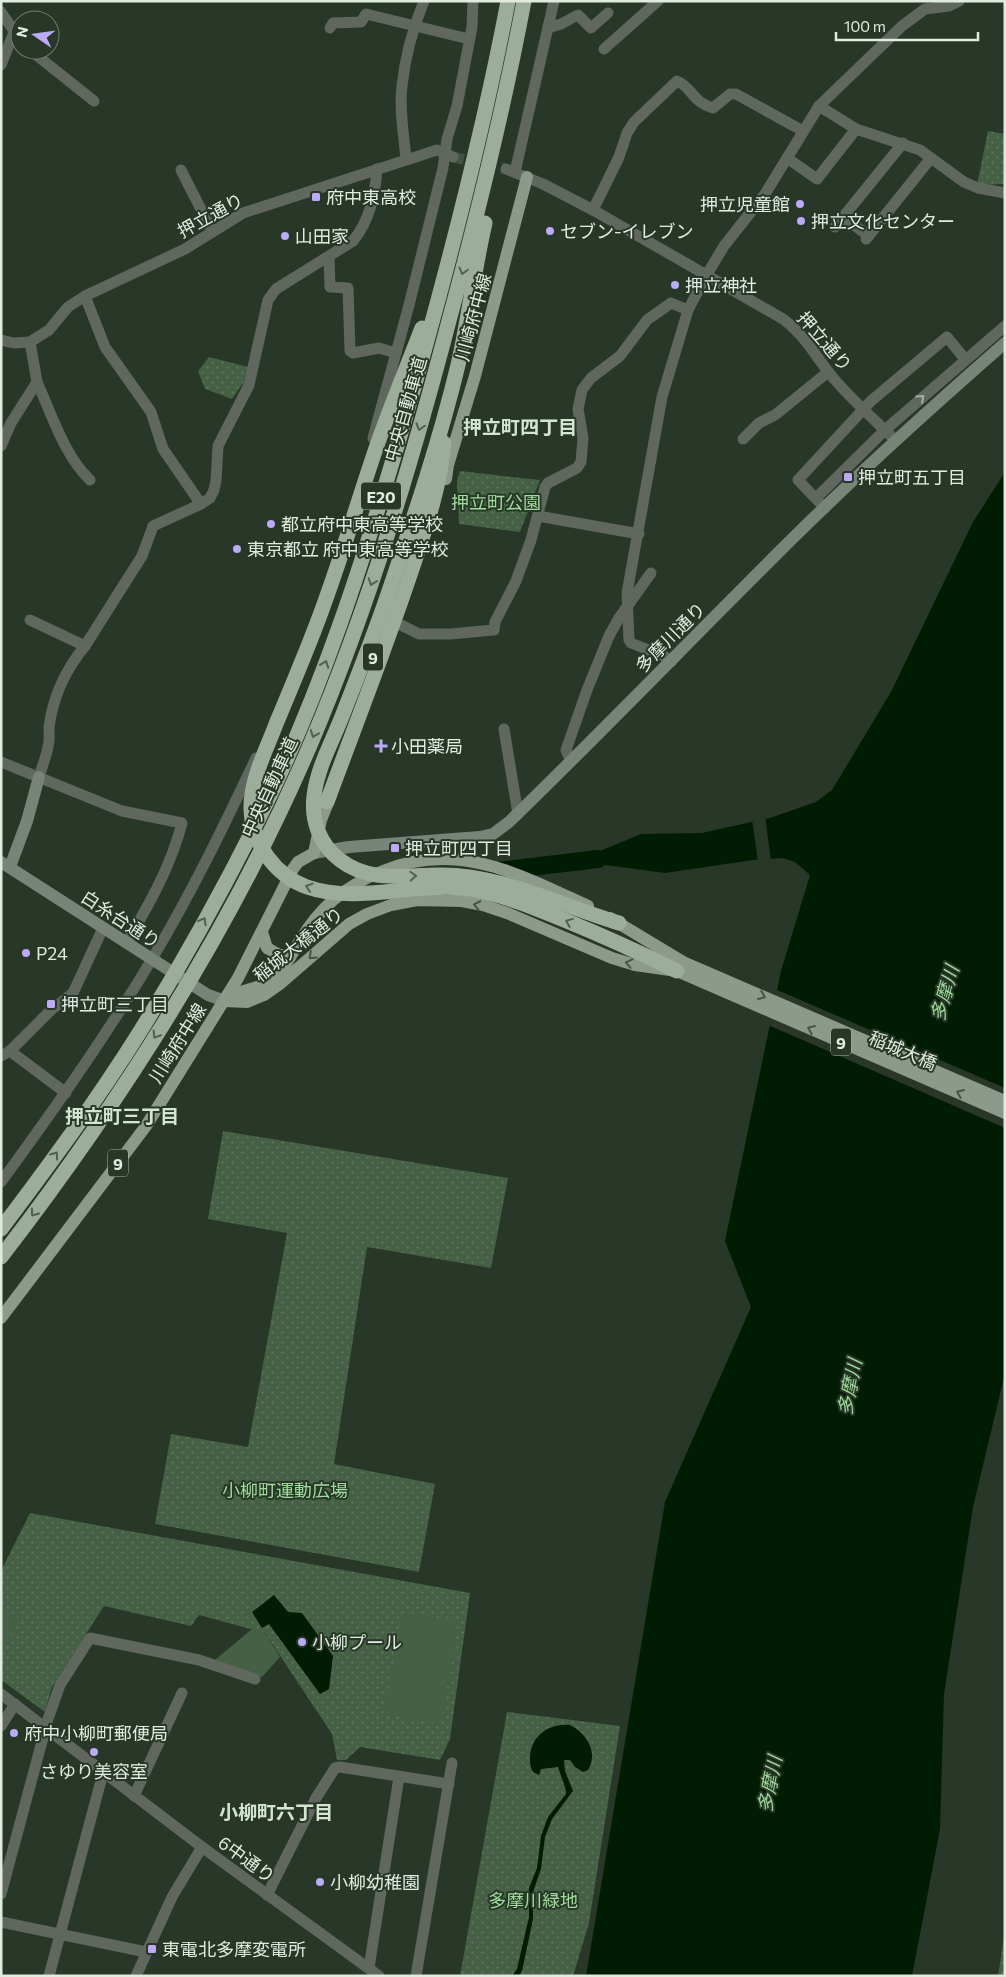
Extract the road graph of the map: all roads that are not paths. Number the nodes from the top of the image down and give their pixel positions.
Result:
1 (424, 1) edge
2 (473, 1) edge
3 (501, 1) edge
4 (508, 1) edge
5 (524, 1) edge
6 (531, 1) edge
7 (554, 1) edge
8 (658, 1) edge
9 (959, 1) edge
10 (1, 12) edge
11 (608, 13) dead end
12 (10, 26) edge
13 (414, 27) junction
14 (330, 28) dead end
15 (548, 28) junction
16 (469, 39) junction
17 (604, 48) dead end
18 (10, 49) edge
19 (43, 60) edge
20 (1, 65) edge
21 (94, 101) dead end
22 (819, 106) junction
23 (856, 129) junction
24 (803, 131) junction
25 (903, 143) junction
26 (449, 155) junction
27 (788, 158) junction
28 (931, 158) junction
29 (406, 159) junction
30 (181, 170) dead end
31 (376, 170) junction
32 (527, 177) junction
33 (1005, 193) edge
34 (593, 210) junction
35 (843, 217) junction
36 (835, 227) dead end
37 (212, 231) junction
38 (329, 257) junction
39 (706, 276) junction
40 (85, 296) junction
41 (688, 310) junction
42 (1005, 326) edge
43 (1, 340) edge
44 (30, 342) junction
45 (1005, 343) edge
46 (396, 354) junction
47 (965, 359) junction
48 (828, 372) junction
49 (37, 382) junction
50 (864, 408) junction
51 (446, 413) junction
52 (6, 420) edge
53 (885, 430) junction
54 (743, 439) dead end
55 (894, 440) junction
56 (1, 446) edge
57 (448, 465) junction
58 (90, 480) dead end
59 (816, 498) junction
60 (201, 504) junction
61 (825, 508) junction
62 (538, 516) junction
63 (639, 534) junction
64 (409, 559) junction
65 (422, 563) junction
66 (651, 573) dead end
67 (627, 606) junction
68 (30, 620) dead end
69 (401, 624) junction
70 (85, 646) junction
71 (671, 662) junction
72 (504, 729) dead end
73 (1, 762) edge
74 (571, 762) junction
75 (39, 777) junction
76 (327, 802) junction
77 (518, 814) junction
78 (314, 853) junction
79 (6, 864) edge
80 (619, 924) junction
81 (103, 928) junction
82 (262, 932) junction
83 (126, 943) junction
84 (291, 956) junction
85 (152, 960) junction
86 (680, 966) junction
87 (225, 1000) junction
88 (6, 1053) edge
89 (66, 1093) junction
90 (1005, 1101) edge
91 (1005, 1113) edge
92 (1, 1182) edge
93 (1, 1229) edge
94 (1, 1257) edge
95 (1, 1318) edge
96 (255, 1679) dead end
97 (182, 1693) dead end
98 (1, 1694) edge
99 (15, 1704) junction
100 (1, 1726) edge
101 (45, 1728) junction
102 (452, 1763) dead end
103 (103, 1773) junction
104 (399, 1777) junction
105 (449, 1784) junction
106 (134, 1796) junction
107 (202, 1847) junction
108 (1, 1894) edge
109 (267, 1895) junction
110 (1, 1922) edge
111 (61, 1933) junction
112 (146, 1952) junction
113 (369, 1968) junction
114 (135, 1974) edge
115 (49, 1976) edge
116 (379, 1976) edge
117 (416, 1976) edge

1 - 13 street
2 - 16 street
86 -> 3 highway
93 -> 4 highway, 中央自動車道 / E20
5 -> 94 highway, 中央自動車道 / E20
6 - 51 highway
7 - 15 street
8 - 17 street
9 - 22 street
10 - 12 street
11 - 15 street
13 - 14 street
13 - 16 street
13 - 29 street
15 - 32 street, 押立通り
16 - 26 street
18 - 20 street
19 - 21 street
22 - 23 street
22 - 24 street
23 - 25 street
23 - 27 street
24 - 27 street
24 - 34 street
25 - 28 street
25 - 35 street
26 - 29 street, 押立通り
26 - 46 street
27 - 39 street
28 - 33 street
28 - 35 street
29 - 31 street, 押立通り
30 - 37 street
31 - 37 street, 押立通り
31 - 38 street
32 - 34 street, 押立通り
32 - 57 main road, 川崎府中線 / 9
34 - 39 street, 押立通り
35 - 36 street
37 - 40 street, 押立通り
38 - 46 street
38 - 60 street
39 - 41 street
39 - 48 street, 押立通り
40 - 44 street, 押立通り
40 - 60 street
41 - 62 street
41 - 63 street
42 - 47 street
43 - 44 street
44 - 49 street
45 - 55 street, 多摩川通り
46 - 85 street
47 - 50 street
53 -> 47 street
48 - 50 street, 押立通り
48 - 54 street
49 - 52 street
49 - 58 street
50 - 53 street, 押立通り
50 - 59 street
51 - 76 highway
51 -> 80 highway
52 - 56 street
53 - 55 street, 押立通り
53 - 59 street
55 - 61 street, 多摩川通り
57 - 64 main road, 川崎府中線 / 9
57 - 65 main road, 川崎府中線 / 9
59 - 61 street
60 - 70 street
61 - 71 street, 多摩川通り
62 - 63 street
62 - 69 street
63 - 67 street
64 - 65 main road
64 - 78 main road, 川崎府中線 / 9
65 - 69 main road, 川崎府中線 / 9
66 - 67 street
67 - 71 street
67 - 74 street
68 - 70 street
69 - 76 main road, 川崎府中線 / 9
70 - 75 street
71 - 74 street, 多摩川通り
72 - 77 street
73 - 75 street
74 - 77 street, 多摩川通り
75 - 79 street
75 - 83 street
76 - 78 main road, 川崎府中線 / 9
77 - 78 street, 多摩川通り
78 - 82 main road, 川崎府中線 / 9
79 - 81 street, 白糸台通り
80 - 84 main road, 稲城大橋通り / 9
80 - 86 main road, 稲城大橋通り / 9
81 - 83 street, 白糸台通り
81 - 88 street
82 - 84 main road
82 - 87 main road, 川崎府中線 / 9
83 - 85 street, 白糸台通り
84 - 87 main road, 稲城大橋通り / 9
85 - 87 street, 白糸台通り
85 - 89 street
86 -> 87 main road, 稲城大橋通り / 9
86 -> 90 main road, 稲城大橋 / 9
91 -> 86 main road, 稲城大橋 / 9
87 - 95 main road, 川崎府中線 / 9
88 - 89 street
89 - 92 street
96 - 101 street
97 - 106 street
98 - 99 street, 6中通り
99 - 100 street
99 - 101 street, 6中通り
101 - 103 street, 6中通り
101 - 108 street
102 - 105 street
103 - 106 street, 6中通り
103 - 111 street
104 - 105 street
104 - 109 street
104 - 113 street
105 - 117 street
106 - 107 street, 6中通り
107 - 109 street, 6中通り
107 - 112 street
109 - 113 street, 6中通り
110 - 111 street
111 - 112 street
111 - 115 street
112 - 114 street
113 - 116 street, 6中通り

